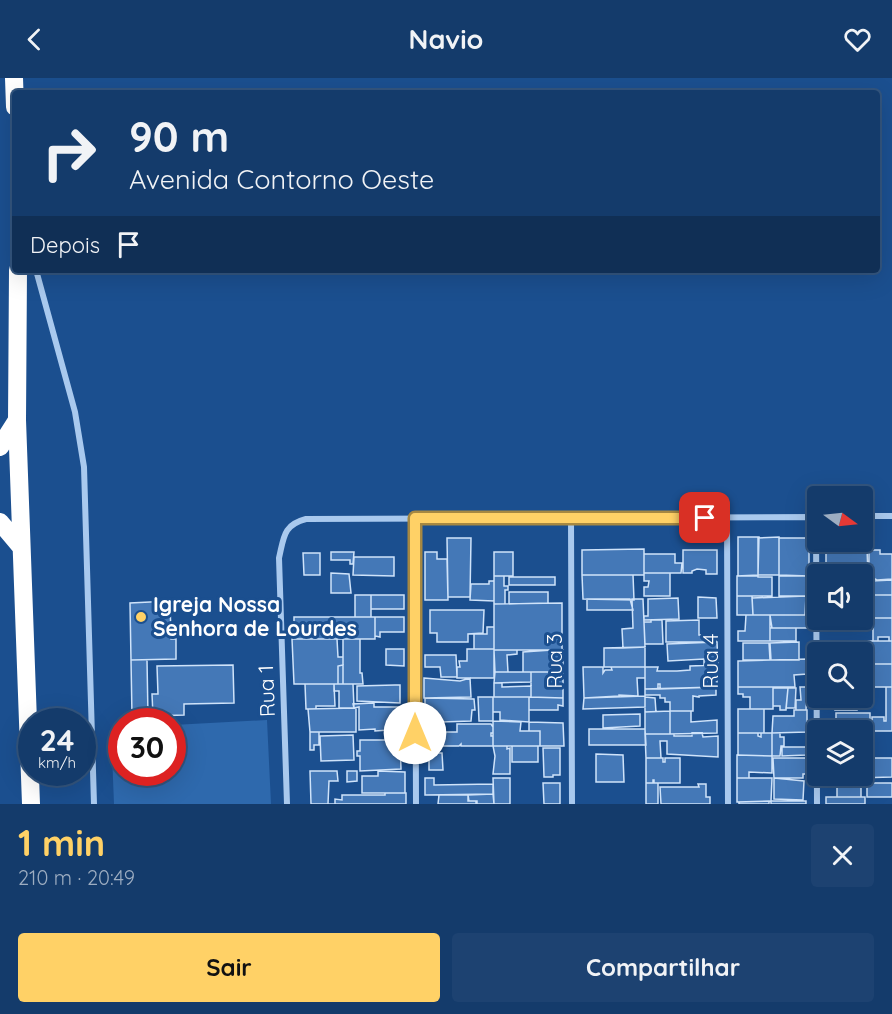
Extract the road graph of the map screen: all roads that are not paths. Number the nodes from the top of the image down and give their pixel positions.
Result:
1 (18, 273) edge
2 (37, 273) edge
3 (17, 420) junction
4 (0, 447) edge
5 (873, 516) edge
6 (892, 516) edge
7 (807, 517) edge
8 (415, 518) junction
9 (571, 518) junction
10 (727, 518) junction
11 (0, 522) edge
12 (21, 547) junction
13 (817, 552) edge
14 (31, 804) edge
15 (94, 804) edge
16 (287, 804) edge
17 (416, 804) edge
18 (572, 804) edge
19 (728, 804) edge
20 (817, 804) edge

1 - 3 highway
2 - 15 street
3 - 4 highway
3 - 12 highway
5 - 6 street
7 - 10 street
8 - 9 street
8 - 16 street, Rua 1
8 - 17 street
9 - 10 street
9 - 18 street, Rua 3
10 - 19 street, Rua 4
11 - 12 highway
12 - 14 highway
13 - 20 street

